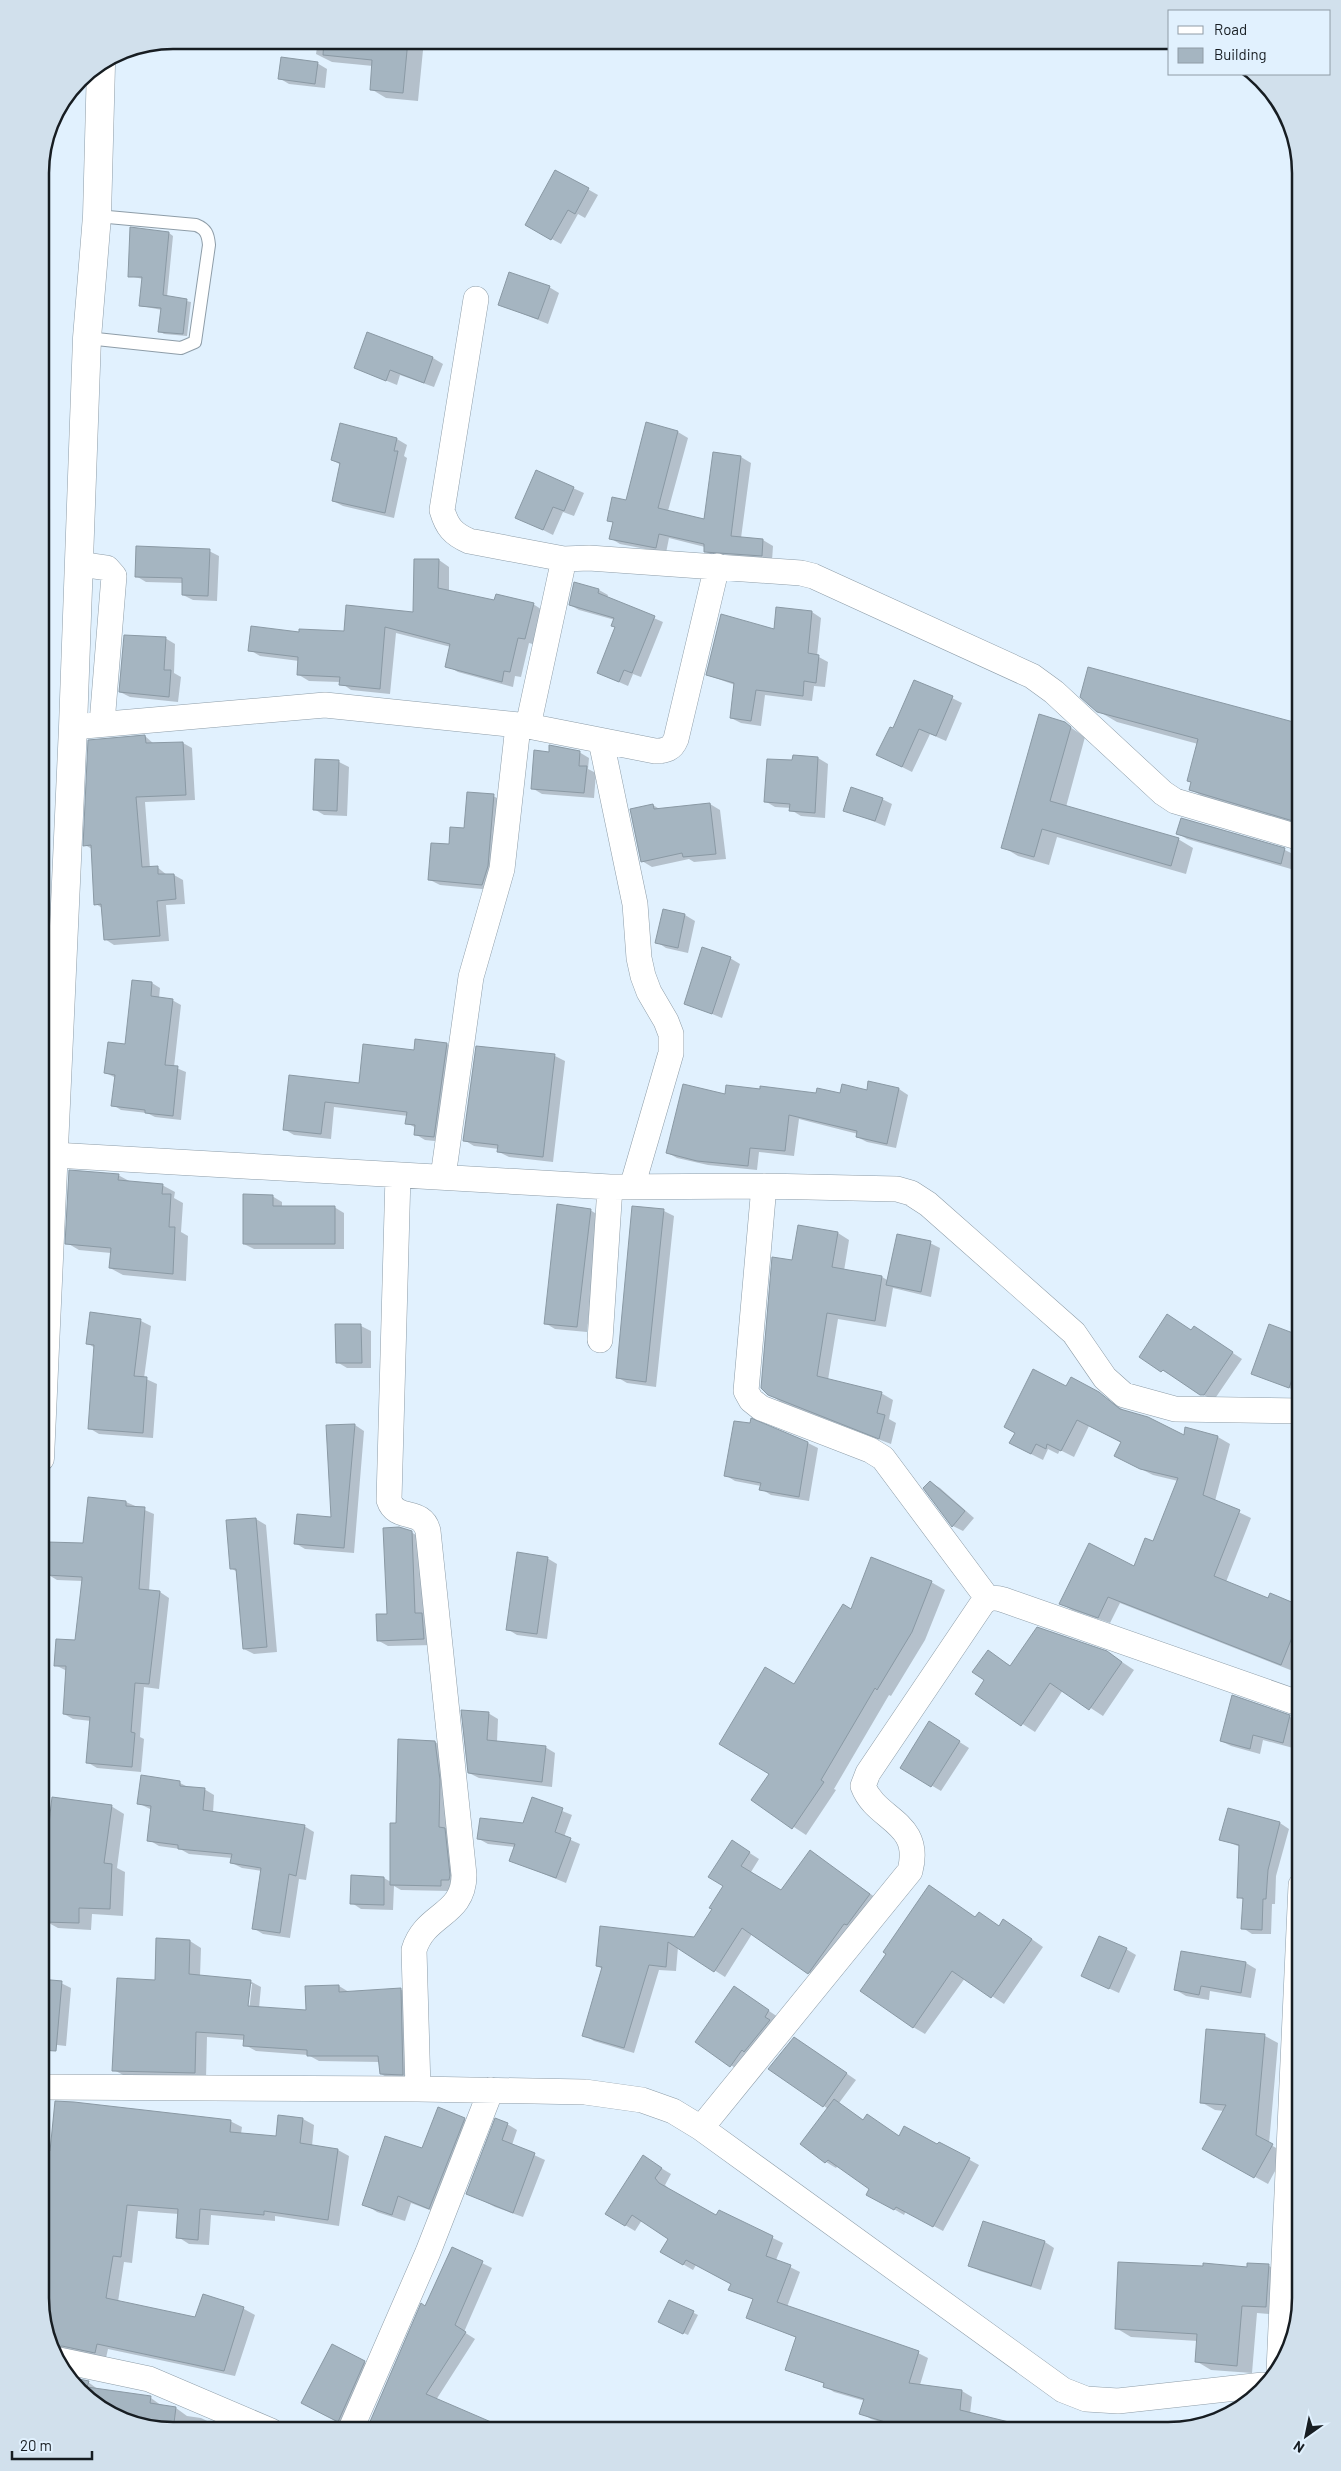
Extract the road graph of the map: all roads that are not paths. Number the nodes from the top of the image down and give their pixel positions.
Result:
1 (101, 72) edge
2 (97, 216) junction
3 (476, 299) dead end
4 (87, 338) junction
5 (564, 559) junction
6 (79, 564) junction
7 (716, 566) junction
8 (102, 724) junction
9 (523, 726) junction
10 (73, 727) junction
11 (601, 741) junction
12 (1292, 835) edge
13 (54, 1155) junction
14 (398, 1175) junction
15 (443, 1177) junction
16 (764, 1186) junction
17 (621, 1187) junction
18 (49, 1263) edge
19 (600, 1340) dead end
20 (1292, 1411) edge
21 (988, 1599) junction
22 (1292, 1701) edge
23 (1292, 2084) edge
24 (49, 2087) edge
25 (418, 2089) junction
26 (491, 2090) junction
27 (702, 2128) junction
28 (1280, 2351) edge
29 (66, 2361) edge
30 (1255, 2386) edge
31 (250, 2422) edge
32 (354, 2422) edge

1 - 2 street
2 - 4 street
2 - 4 lane
3 - 5 street
4 - 6 street
5 - 7 street
5 - 9 street
6 - 8 street
6 - 10 street
7 - 11 street
7 - 12 street
8 - 9 street
8 - 10 street
9 - 11 street
9 - 15 street
10 - 13 street
11 - 17 street
13 - 14 street
13 - 18 street
14 - 15 street
14 - 25 street
15 - 17 street
16 - 17 street
16 - 20 street
16 - 21 street
17 - 19 street
21 - 22 street
21 - 27 street
23 - 28 street
24 - 25 street
25 - 26 street
26 - 27 street
26 - 32 street
27 - 30 street
29 - 31 street

